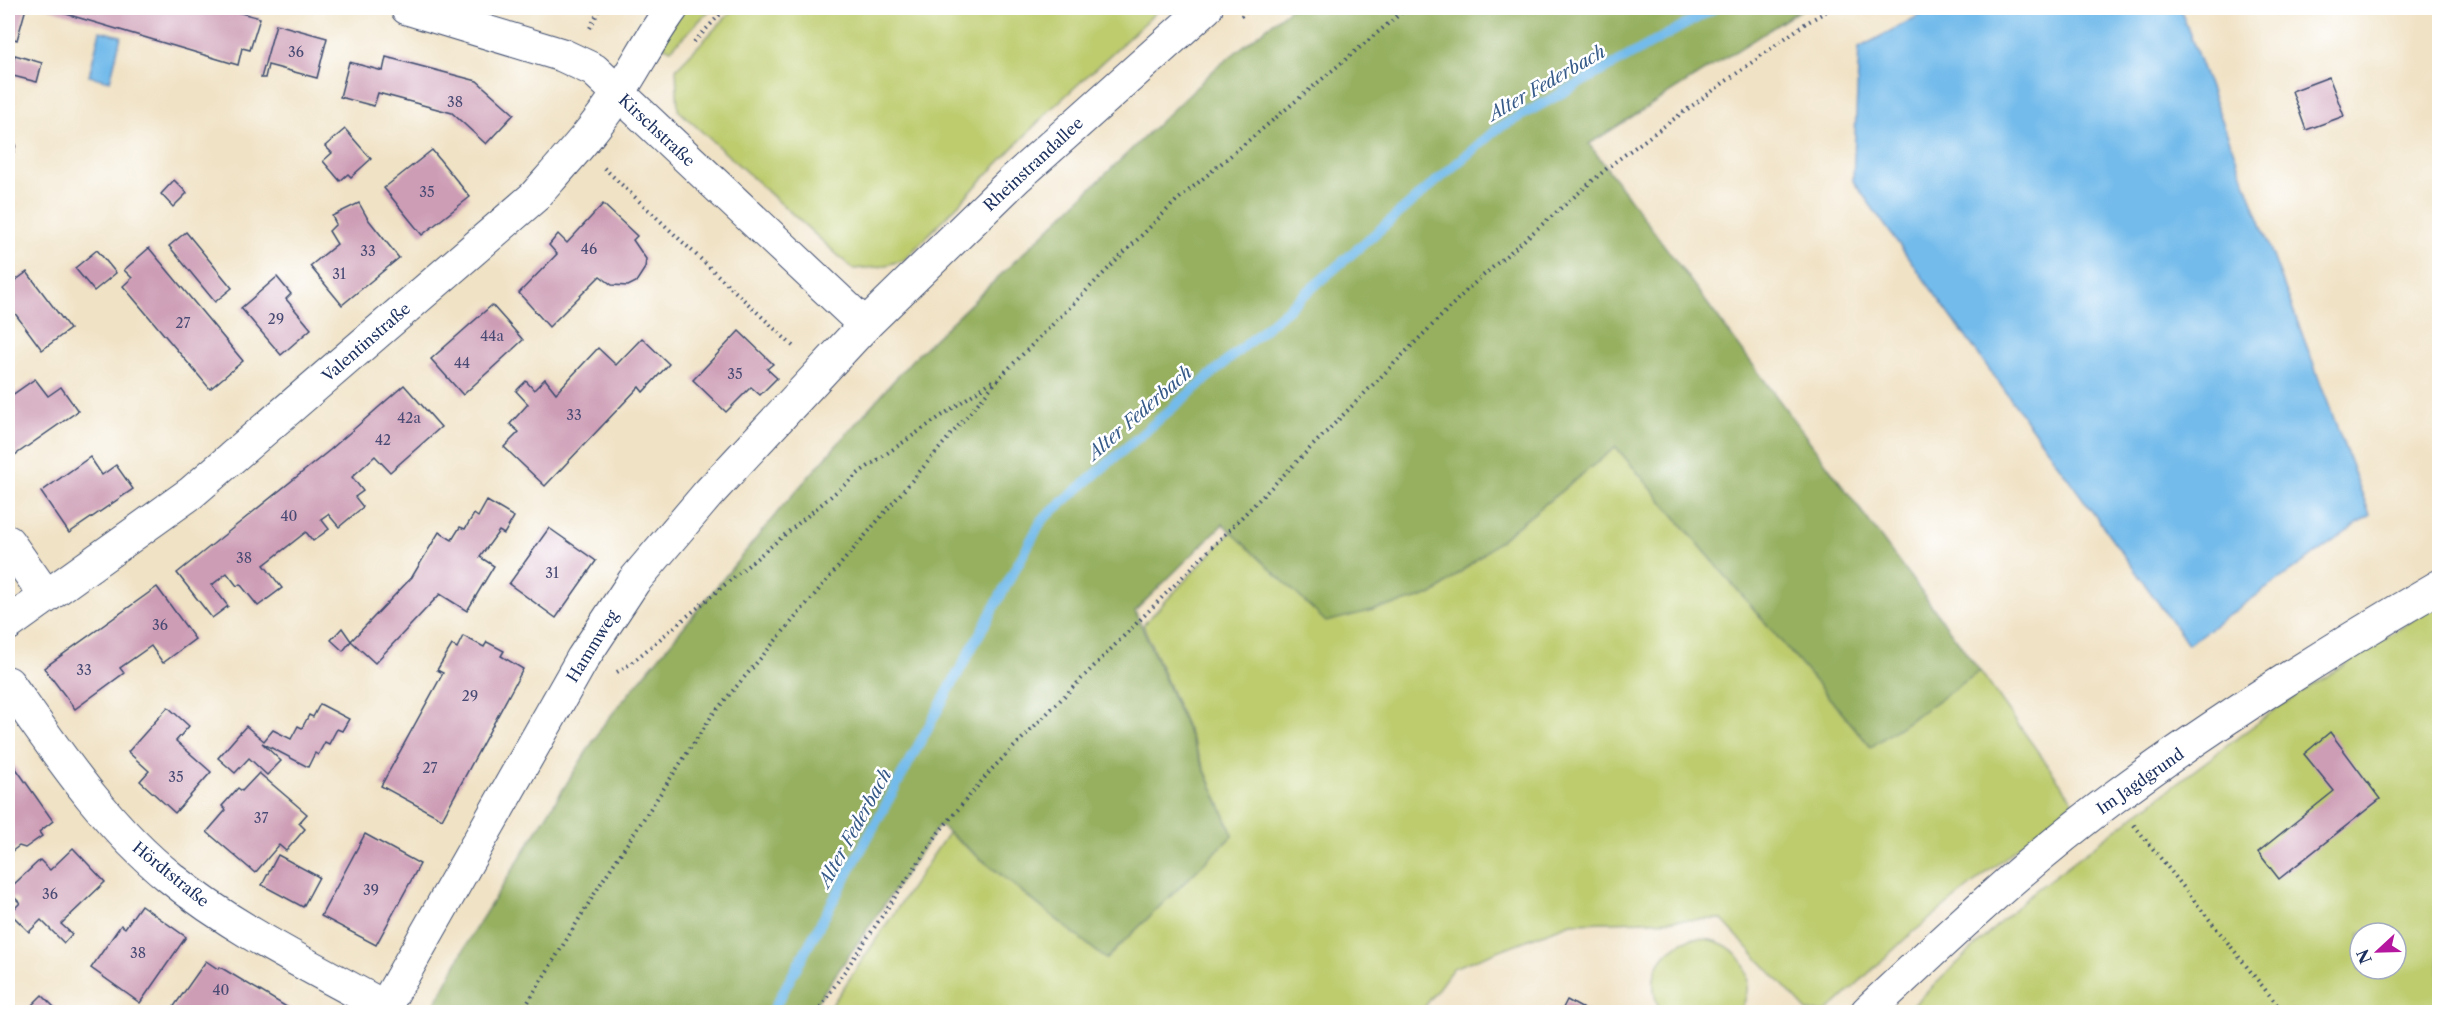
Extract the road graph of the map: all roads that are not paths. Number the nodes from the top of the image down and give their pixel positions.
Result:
1 (406, 8) edge
2 (672, 8) edge
3 (1206, 8) edge
4 (618, 93) junction
5 (865, 326) junction
6 (8, 542) edge
7 (2439, 586) edge
8 (46, 596) junction
9 (8, 624) edge
10 (8, 683) edge
11 (383, 1010) edge
12 (1867, 1012) edge

1 - 4 street, Kirschstraße
2 - 4 street, Valentinstraße
3 - 5 street, Rheinstrandallee
4 - 5 street, Kirschstraße
4 - 8 street, Valentinstraße
5 - 11 street, Hammweg
6 - 8 street
7 - 12 street, Im Jagdgrund
8 - 9 street, Valentinstraße
10 - 11 street, Hördtstraße

